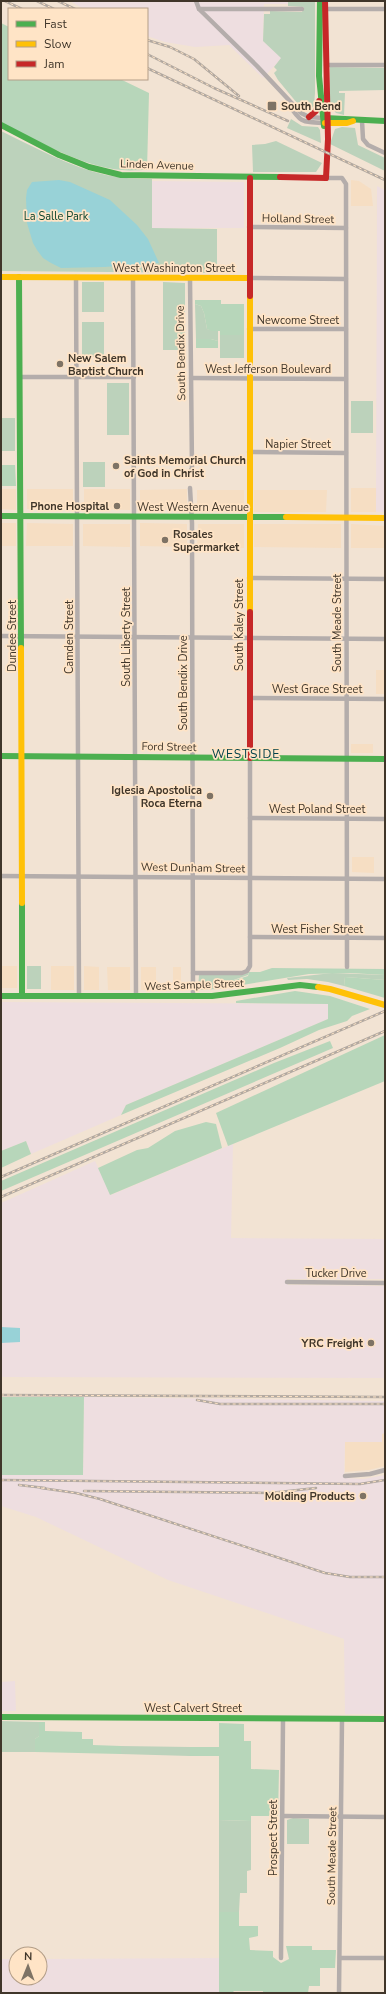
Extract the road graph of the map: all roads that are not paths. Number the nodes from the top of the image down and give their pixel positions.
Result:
1 (196, 1) edge
2 (320, 1) edge
3 (326, 1) edge
4 (198, 9) junction
5 (302, 9) dead end
6 (323, 9) junction
7 (385, 9) edge
8 (326, 65) junction
9 (385, 65) edge
10 (281, 91) junction
11 (320, 92) junction
12 (309, 117) junction
13 (325, 120) junction
14 (353, 121) junction
15 (362, 121) junction
16 (385, 121) edge
17 (342, 123) junction
18 (1, 125) edge
19 (328, 139) junction
20 (326, 147) junction
21 (385, 152) edge
22 (250, 178) junction
23 (326, 178) junction
24 (249, 228) junction
25 (346, 228) junction
26 (1, 277) edge
27 (19, 277) junction
28 (76, 277) junction
29 (133, 278) junction
30 (190, 278) junction
31 (250, 278) junction
32 (346, 279) junction
33 (250, 329) junction
34 (346, 329) junction
35 (20, 377) junction
36 (77, 377) junction
37 (134, 378) junction
38 (191, 378) junction
39 (249, 378) junction
40 (346, 379) junction
41 (249, 452) junction
42 (346, 453) junction
43 (188, 476) dead end
44 (190, 488) dead end
45 (1, 516) edge
46 (21, 516) junction
47 (78, 516) junction
48 (135, 516) junction
49 (191, 517) junction
50 (249, 517) junction
51 (346, 518) junction
52 (385, 518) edge
53 (249, 578) junction
54 (346, 579) junction
55 (385, 579) edge
56 (1, 636) edge
57 (22, 637) junction
58 (78, 637) junction
59 (135, 637) junction
60 (192, 638) junction
61 (249, 638) junction
62 (346, 639) junction
63 (385, 639) edge
64 (250, 698) junction
65 (346, 698) junction
66 (385, 699) edge
67 (1, 756) edge
68 (22, 756) junction
69 (79, 757) junction
70 (135, 757) junction
71 (192, 758) junction
72 (250, 758) junction
73 (346, 759) junction
74 (385, 759) edge
75 (250, 818) junction
76 (346, 818) junction
77 (385, 819) edge
78 (1, 876) edge
79 (22, 876) junction
80 (79, 876) junction
81 (135, 876) junction
82 (193, 877) junction
83 (250, 878) junction
84 (346, 878) junction
85 (385, 878) edge
86 (250, 937) junction
87 (346, 938) junction
88 (385, 938) edge
89 (346, 967) dead end
90 (193, 972) junction
91 (1, 996) edge
92 (22, 996) junction
93 (79, 996) junction
94 (136, 997) junction
95 (193, 997) junction
96 (385, 1005) edge
97 (287, 1282) dead end
98 (385, 1283) edge
99 (385, 1470) edge
100 (345, 1476) dead end
101 (1, 1717) edge
102 (283, 1719) junction
103 (342, 1719) junction
104 (385, 1719) edge
105 (282, 1816) junction
106 (341, 1816) junction
107 (385, 1817) edge
108 (281, 1958) dead end
109 (340, 1958) junction
110 (385, 1958) edge
111 (339, 1993) edge

1 - 4 street
2 - 6 street
3 - 6 street
4 - 5 street
4 - 10 street
6 - 7 street
6 - 8 street
6 - 11 street
8 - 9 street
8 - 13 street
10 - 12 street
10 - 13 street
11 - 12 street
11 - 13 street
12 - 13 street
13 - 14 street
13 - 17 street
13 - 19 street
13 - 20 street
14 - 15 street
14 - 17 street
15 - 16 street
15 - 21 street
17 - 19 street
18 - 22 street, Linden Avenue
19 - 20 street
20 - 23 street
22 - 23 street, Linden Avenue
22 - 24 street, South Kaley Street
23 - 25 street, South Meade Street
24 - 25 street, Holland Street
24 - 31 street, South Kaley Street
25 - 32 street, South Meade Street
26 - 27 street, West Washington Street
27 - 28 street, West Washington Street
27 - 35 street, Dundee Street
28 - 29 street, West Washington Street
28 - 36 street, Camden Street
29 - 30 street, West Washington Street
29 - 37 street, South Liberty Street
30 - 31 street, West Washington Street
30 - 38 street, South Bendix Drive
31 - 32 street, West Washington Street
31 - 33 street, South Kaley Street
32 - 34 street, South Meade Street
33 - 34 street, Newcome Street
33 - 39 street, South Kaley Street
34 - 40 street, South Meade Street
35 - 36 street
35 - 46 street, Dundee Street
36 - 37 street
36 - 47 street, Camden Street
37 - 48 street, South Liberty Street
38 - 39 street, West Jefferson Boulevard
38 - 43 street, South Bendix Drive
39 - 40 street, West Jefferson Boulevard
39 - 41 street, South Kaley Street
40 - 42 street, South Meade Street
41 - 42 street, Napier Street
41 - 50 street, South Kaley Street
42 - 51 street, South Meade Street
44 - 49 street, South Bendix Drive
45 - 46 street, West Western Avenue
46 - 47 street, West Western Avenue
46 - 57 street, Dundee Street
47 - 48 street, West Western Avenue
47 - 58 street, Camden Street
48 - 49 street, West Western Avenue
48 - 59 street, South Liberty Street
49 - 50 street, West Western Avenue
49 - 60 street, South Bendix Drive
50 - 51 street, West Western Avenue
50 - 53 street, South Kaley Street
51 - 52 street, West Western Avenue
51 - 54 street, South Meade Street
53 - 54 street
53 - 61 street, South Kaley Street
54 - 55 street
54 - 62 street, South Meade Street
56 - 57 street
57 - 58 street
57 - 68 street, Dundee Street
58 - 59 street
58 - 69 street, Camden Street
59 - 60 street
59 - 70 street, South Liberty Street
60 - 61 street
60 - 71 street, South Bendix Drive
61 - 62 street
61 - 64 street, South Kaley Street
62 - 63 street
62 - 65 street, South Meade Street
64 - 65 street, West Grace Street
64 - 72 street, South Kaley Street
65 - 66 street, West Grace Street
65 - 73 street, South Meade Street
67 - 68 street, Ford Street
68 - 69 street, Ford Street
68 - 79 street, Dundee Street
69 - 70 street, Ford Street
69 - 80 street, Camden Street
70 - 71 street, Ford Street
70 - 81 street, South Liberty Street
71 - 72 street, Ford Street
71 - 82 street, South Bendix Drive
72 - 73 street, Ford Street
72 - 75 street, South Kaley Street
73 - 74 street, Ford Street
73 - 76 street, South Meade Street
75 - 76 street, West Poland Street
75 - 83 street, South Kaley Street
76 - 77 street, West Poland Street
76 - 84 street, South Meade Street
78 - 79 street, West Dunham Street
79 - 80 street, West Dunham Street
79 - 92 street, Dundee Street
80 - 81 street, West Dunham Street
80 - 93 street, Camden Street
81 - 82 street, West Dunham Street
81 - 94 street, South Liberty Street
82 - 83 street, West Dunham Street
82 - 90 street, South Bendix Drive
83 - 84 street, West Dunham Street
83 - 86 street, South Kaley Street
84 - 85 street, West Dunham Street
84 - 87 street, South Meade Street
86 - 87 street, West Fisher Street
86 - 90 street, South Kaley Street
87 - 88 street, West Fisher Street
87 - 89 street, South Meade Street
90 - 95 street, South Bendix Drive
91 - 92 street, West Sample Street
92 - 93 street, West Sample Street
93 - 94 street, West Sample Street
94 - 95 street, West Sample Street
95 - 96 street, West Sample Street
97 - 98 street, Tucker Drive
99 - 100 street
101 - 102 street, West Calvert Street
102 - 103 street, West Calvert Street
102 - 105 street, Prospect Street
103 - 104 street, West Calvert Street
103 - 106 street, South Meade Street
105 - 106 street
105 - 108 street, Prospect Street
106 - 107 street
106 - 109 street, South Meade Street
109 - 110 street
109 - 111 street, South Meade Street

